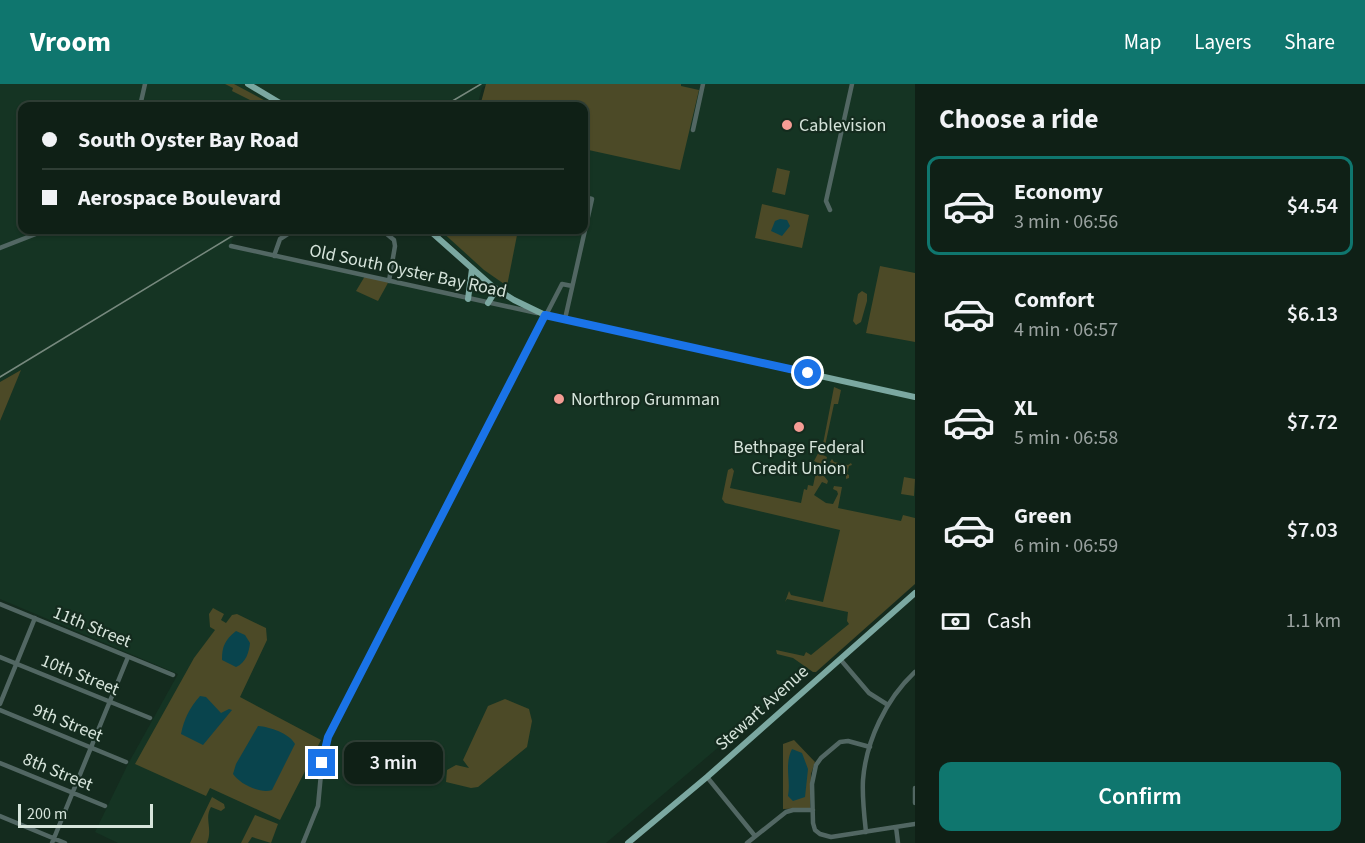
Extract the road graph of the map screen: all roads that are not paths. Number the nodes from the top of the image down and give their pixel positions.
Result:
1 (145, 84) edge
2 (248, 84) edge
3 (703, 84) edge
4 (852, 84) edge
5 (141, 102) edge
6 (278, 102) edge
7 (693, 130) dead end
8 (588, 198) edge
9 (830, 210) dead end
10 (588, 216) edge
11 (36, 234) edge
12 (288, 234) edge
13 (387, 234) edge
14 (433, 234) edge
15 (584, 234) edge
16 (231, 246) dead end
17 (0, 248) edge
18 (274, 256) junction
19 (472, 269) junction
20 (388, 281) junction
21 (492, 286) junction
22 (572, 286) junction
23 (468, 299) junction
24 (488, 303) junction
25 (545, 315) junction
26 (565, 319) junction
27 (915, 398) edge
28 (915, 592) edge
29 (0, 604) edge
30 (35, 618) junction
31 (0, 657) edge
32 (128, 657) junction
33 (840, 659) junction
34 (16, 664) junction
35 (915, 672) edge
36 (173, 675) dead end
37 (109, 702) junction
38 (0, 704) edge
39 (888, 705) junction
40 (0, 710) edge
41 (150, 718) dead end
42 (91, 747) junction
43 (870, 747) junction
44 (126, 762) dead end
45 (0, 763) edge
46 (707, 777) junction
47 (915, 788) edge
48 (72, 793) junction
49 (915, 803) edge
50 (105, 806) dead end
51 (813, 810) junction
52 (0, 816) edge
53 (915, 824) edge
54 (896, 827) junction
55 (866, 832) junction
56 (755, 836) junction
57 (53, 841) edge
58 (65, 843) edge
59 (303, 843) edge
60 (627, 843) edge
61 (747, 843) edge
62 (898, 843) edge

1 - 5 street
2 - 6 main road
3 - 7 street
4 - 9 street
8 - 10 street
11 - 17 street
12 - 18 street
13 - 20 street
14 - 19 main road
15 - 22 street
16 - 18 street, Old South Oyster Bay Road
18 - 20 street, Old South Oyster Bay Road
19 - 21 main road
19 - 23 main road
20 - 23 street, Old South Oyster Bay Road
21 - 24 main road
21 - 25 main road
22 - 25 street
22 - 26 street
23 - 24 street, Old South Oyster Bay Road
24 - 25 street, Old South Oyster Bay Road
25 - 26 main road
25 - 59 street
26 - 27 main road
28 - 33 main road, Stewart Avenue
29 - 30 street, 11th Street
30 - 32 street, 11th Street
30 - 34 street
31 - 34 street, 10th Street
32 - 36 street, 11th Street
32 - 37 street
33 - 39 street
33 - 46 main road, Stewart Avenue
34 - 37 street, 10th Street
34 - 38 street
35 - 39 street
37 - 41 street, 10th Street
37 - 42 street
39 - 43 street
40 - 42 street, 9th Street
42 - 44 street, 9th Street
42 - 48 street
43 - 51 street
43 - 55 street
45 - 48 street, 8th Street
46 - 56 street
46 - 60 main road, Stewart Avenue
47 - 49 street
48 - 50 street, 8th Street
48 - 57 street
51 - 55 street
51 - 56 street
52 - 57 street
53 - 54 street
54 - 55 street
54 - 62 street
56 - 61 street
57 - 58 street

